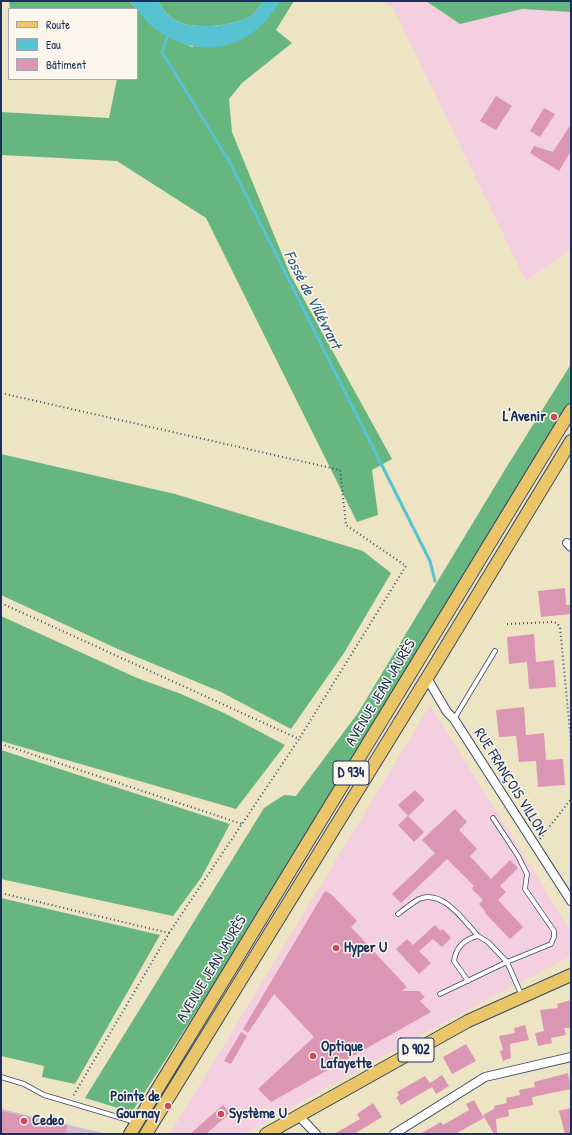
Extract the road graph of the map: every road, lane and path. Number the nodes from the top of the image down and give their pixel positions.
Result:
1 (1, 393) edge
2 (571, 410) edge
3 (571, 441) edge
4 (1, 603) edge
5 (507, 624) dead end
6 (494, 651) dead end
7 (427, 678) junction
8 (566, 691) junction
9 (571, 691) edge
10 (454, 719) junction
11 (299, 740) junction
12 (571, 742) edge
13 (1, 744) edge
14 (571, 799) edge
15 (494, 818) dead end
16 (242, 824) junction
17 (533, 845) junction
18 (568, 890) edge
19 (1, 894) edge
20 (571, 901) edge
21 (398, 914) dead end
22 (169, 933) junction
23 (478, 936) junction
24 (507, 962) junction
25 (571, 975) edge
26 (468, 981) junction
27 (440, 994) dead end
28 (523, 996) junction
29 (571, 1057) edge
30 (1, 1077) edge
31 (70, 1102) junction
32 (300, 1116) junction
33 (136, 1123) junction
34 (130, 1134) edge
35 (146, 1134) edge
36 (266, 1134) edge
37 (316, 1134) edge
38 (394, 1134) edge

1 - 11 path
2 - 33 main road, AVENUE JEAN JAURÈS / D 934
3 - 7 main road, AVENUE JEAN JAURÈS / D 934
4 - 11 path
5 - 8 path
6 - 10 lane
7 - 10 street, RUE FRANÇOIS VILLON
7 - 35 main road, AVENUE JEAN JAURÈS / D 934
8 - 9 path
8 - 12 path
10 - 17 street, RUE FRANÇOIS VILLON
11 - 16 path
13 - 16 path
14 - 17 path
15 - 24 lane
16 - 22 path
17 - 18 street, RUE FRANÇOIS VILLON
18 - 20 street, RUE FRANÇOIS VILLON
19 - 22 path
21 - 23 lane
22 - 31 path
23 - 24 lane
23 - 26 lane
24 - 26 lane
24 - 28 lane
25 - 28 main road, D 902
26 - 27 lane
28 - 32 main road, D 902
29 - 38 street
30 - 31 lane
31 - 33 lane
32 - 36 main road, D 902
32 - 37 street
33 - 34 main road, AVENUE JEAN JAURÈS / D 934

